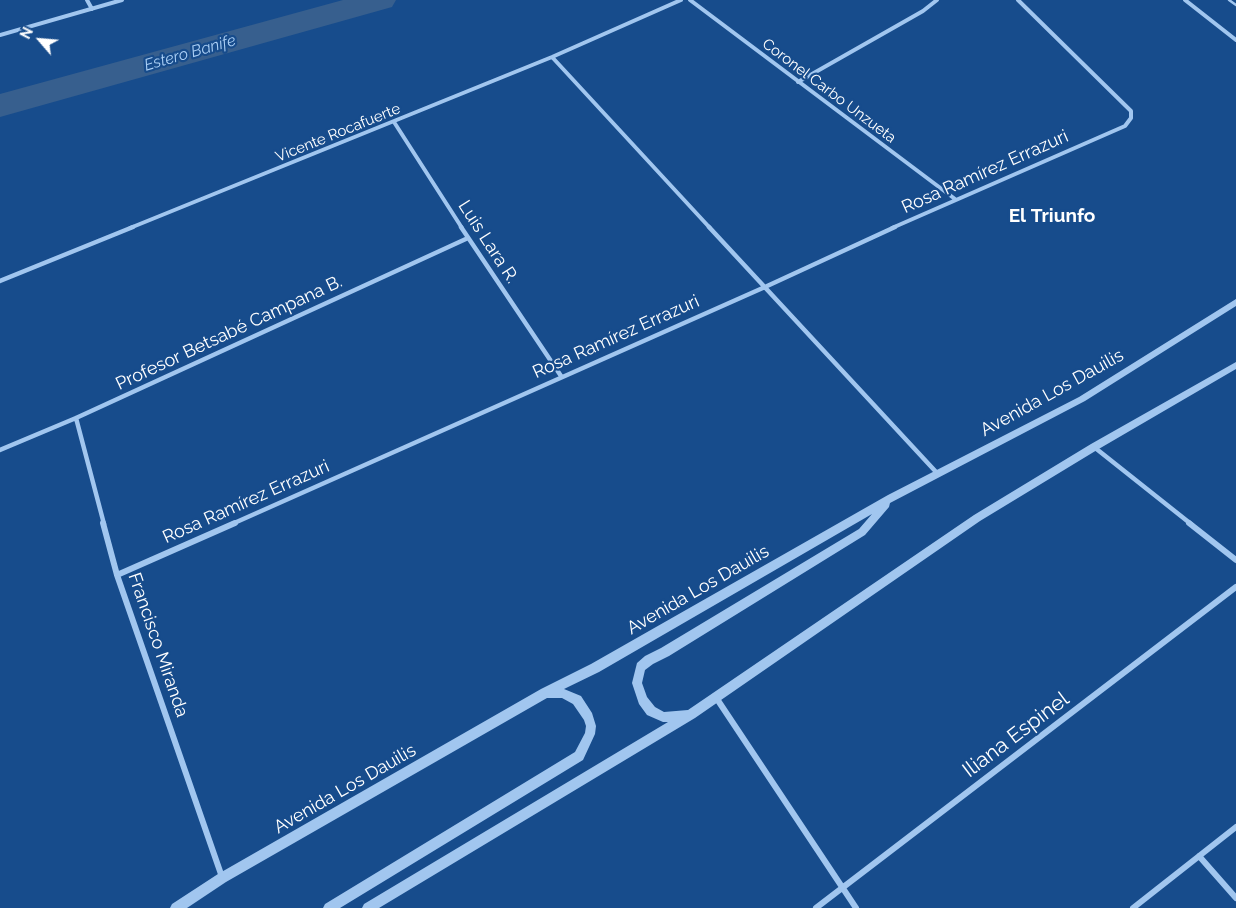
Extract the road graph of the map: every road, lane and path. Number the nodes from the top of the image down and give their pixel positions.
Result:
1 (87, 0) edge
2 (122, 0) edge
3 (682, 0) edge
4 (690, 0) edge
5 (937, 0) edge
6 (1018, 0) edge
7 (1185, 0) edge
8 (1229, 0) edge
9 (1236, 5) edge
10 (92, 8) junction
11 (0, 35) edge
12 (1236, 40) edge
13 (552, 57) junction
14 (798, 82) junction
15 (394, 122) junction
16 (955, 199) junction
17 (468, 238) junction
18 (0, 281) edge
19 (765, 287) junction
20 (1236, 302) edge
21 (1236, 365) edge
22 (561, 376) junction
23 (76, 418) junction
24 (1094, 447) junction
25 (0, 450) edge
26 (937, 473) junction
27 (891, 498) junction
28 (1236, 560) edge
29 (117, 575) junction
30 (1236, 587) edge
31 (545, 693) junction
32 (715, 696) junction
33 (691, 714) junction
34 (1236, 826) edge
35 (1199, 856) junction
36 (222, 878) junction
37 (842, 888) junction
38 (1236, 898) edge
39 (176, 908) edge
40 (329, 908) edge
41 (368, 908) edge
42 (816, 908) edge
43 (856, 908) edge
44 (1133, 908) edge

1 - 10 street
2 - 10 street
3 - 13 street, Vicente Rocafuerte
4 - 14 street, Coronel Carbo Unzueta
5 - 14 street
6 - 16 street, Rosa Ramírez Errazuri
7 - 12 street
8 - 9 lane
10 - 11 street
13 - 15 street, Vicente Rocafuerte
13 - 19 street
14 - 16 street, Coronel Carbo Unzueta
15 - 17 street, Luis Lara R.
15 - 18 street, Vicente Rocafuerte
16 - 19 street, Rosa Ramírez Errazuri
17 - 22 street, Luis Lara R.
17 - 23 street, Profesor Betsabé Campana B.
19 - 22 street, Rosa Ramírez Errazuri
19 - 26 street
20 - 26 street, Avenida Los Dauilis
21 - 24 street
22 - 29 street, Rosa Ramírez Errazuri
23 - 25 street, Profesor Betsabé Campana B.
23 - 29 street, Francisco Miranda
24 - 28 street
24 - 32 street
26 - 27 street, Avenida Los Dauilis
27 - 31 street, Avenida Los Dauilis
27 - 33 street
29 - 36 street, Francisco Miranda
30 - 37 street, Iliana Espinel
31 - 36 street, Avenida Los Dauilis
31 - 40 street
32 - 33 street
32 - 37 street
33 - 41 street
34 - 35 street
35 - 38 street
35 - 44 street
36 - 39 street, Avenida Los Dauilis
37 - 42 street, Iliana Espinel
37 - 43 street

